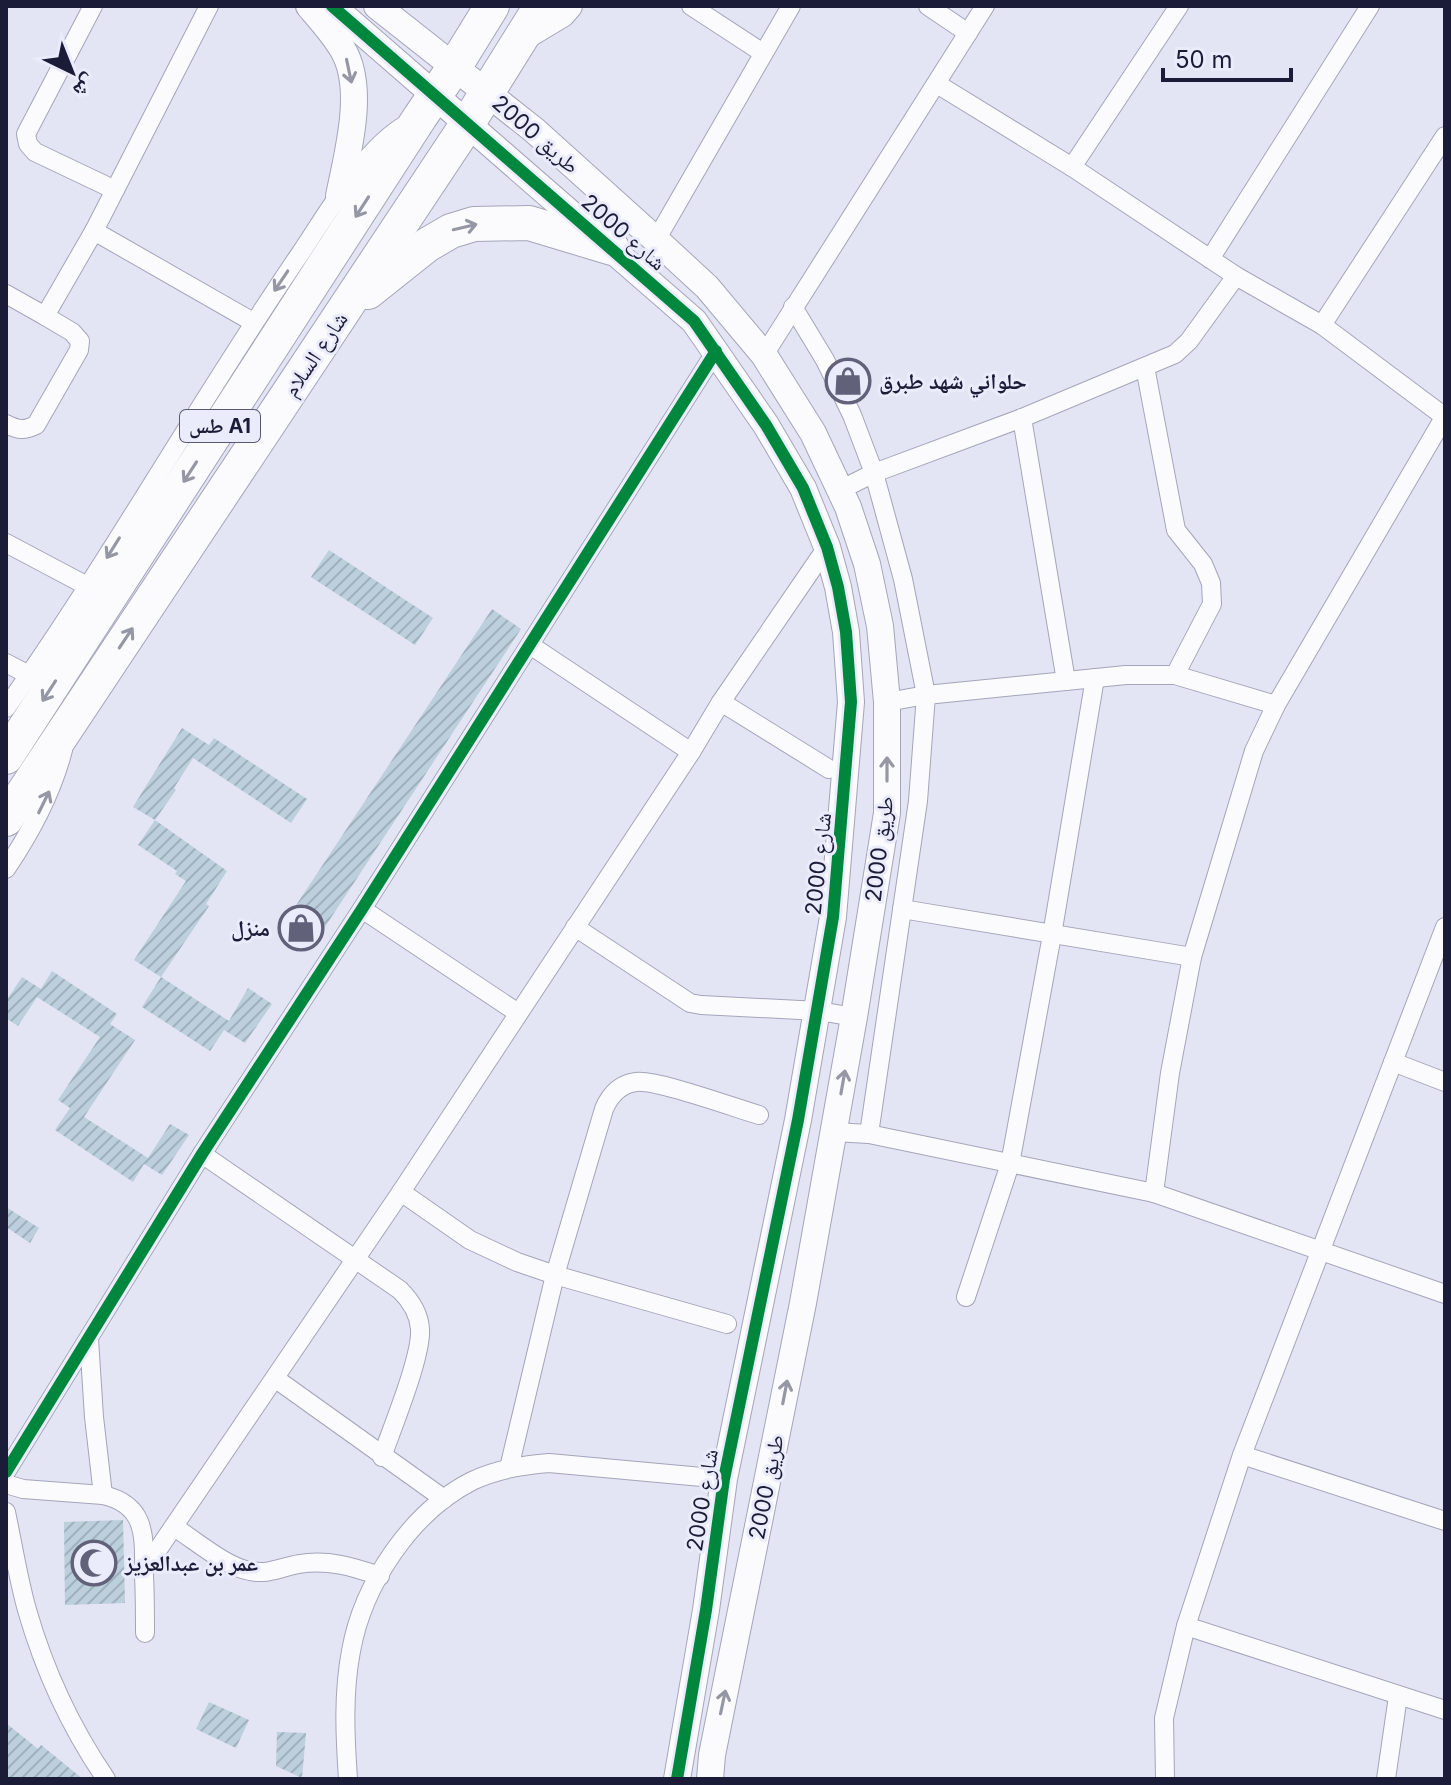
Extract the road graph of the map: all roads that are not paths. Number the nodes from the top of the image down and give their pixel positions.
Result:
1 (93, 6) edge
2 (209, 6) edge
3 (309, 6) edge
4 (332, 6) edge
5 (377, 6) edge
6 (492, 6) edge
7 (541, 6) edge
8 (569, 6) edge
9 (691, 6) edge
10 (791, 6) edge
11 (928, 6) edge
12 (985, 6) edge
13 (1179, 6) edge
14 (1370, 6) edge
15 (968, 33) junction
16 (519, 40) junction
17 (763, 53) junction
18 (455, 66) junction
19 (937, 84) junction
20 (487, 92) junction
21 (428, 106) junction
22 (468, 123) junction
23 (1445, 136) edge
24 (1072, 167) junction
25 (115, 190) junction
26 (339, 196) junction
27 (94, 231) junction
28 (656, 240) junction
29 (612, 248) junction
30 (1210, 259) junction
31 (1236, 276) junction
32 (6, 294) edge
33 (793, 307) junction
34 (45, 316) junction
35 (253, 322) junction
36 (336, 323) junction
37 (1322, 325) junction
38 (716, 351) junction
39 (764, 355) junction
40 (1145, 367) junction
41 (1445, 416) edge
42 (1022, 418) junction
43 (6, 424) edge
44 (874, 473) junction
45 (840, 490) junction
46 (6, 543) edge
47 (827, 547) junction
48 (89, 587) junction
49 (530, 645) junction
50 (6, 663) edge
51 (29, 675) junction
52 (1175, 675) junction
53 (1095, 678) junction
54 (1066, 681) junction
55 (926, 695) junction
56 (721, 702) junction
57 (887, 702) junction
58 (1276, 705) junction
59 (6, 708) edge
60 (72, 719) junction
61 (691, 752) junction
62 (6, 757) edge
63 (829, 769) dead end
64 (6, 819) edge
65 (6, 869) edge
66 (362, 909) junction
67 (902, 909) junction
68 (575, 927) junction
69 (1445, 927) edge
70 (1052, 935) junction
71 (1441, 950) edge
72 (1192, 957) junction
73 (819, 1011) junction
74 (518, 1013) junction
75 (854, 1017) junction
76 (1393, 1062) junction
77 (1445, 1082) edge
78 (759, 1115) dead end
79 (834, 1132) junction
80 (869, 1134) junction
81 (202, 1154) junction
82 (1010, 1164) junction
83 (401, 1192) junction
84 (1154, 1193) junction
85 (1321, 1252) junction
86 (355, 1259) junction
87 (555, 1275) junction
88 (1445, 1294) edge
89 (966, 1297) dead end
90 (727, 1324) dead end
91 (89, 1338) junction
92 (276, 1379) junction
93 (1242, 1455) junction
94 (382, 1457) junction
95 (509, 1468) junction
96 (6, 1472) edge
97 (724, 1479) junction
98 (6, 1484) edge
99 (103, 1495) junction
100 (444, 1499) junction
101 (6, 1512) edge
102 (1445, 1521) edge
103 (174, 1527) junction
104 (144, 1570) junction
105 (380, 1576) junction
106 (706, 1610) junction
107 (741, 1614) junction
108 (1186, 1626) junction
109 (145, 1633) dead end
110 (1398, 1696) junction
111 (1445, 1710) edge
112 (106, 1779) edge
113 (348, 1779) edge
114 (677, 1779) edge
115 (710, 1779) edge
116 (1165, 1779) edge
117 (1386, 1779) edge

1 - 25 street
2 - 25 street
3 -> 26 street
4 - 21 street, شارع 2000
5 - 18 street, طريق 2000
6 - 18 highway, شارع السلام / طس A1
7 - 16 highway, شارع السلام
8 - 16 street
9 - 17 street
10 - 17 street
11 - 15 street
12 - 15 street
13 - 24 street
14 - 30 street
15 - 19 street
16 - 20 highway, شارع السلام
17 - 28 street
18 - 20 street, طريق 2000
18 - 21 highway, شارع السلام / طس A1
19 - 24 street
19 - 33 street
20 - 22 highway, شارع السلام
20 - 28 street, طريق 2000
21 - 22 street, شارع 2000
21 - 26 street
21 -> 62 highway, شارع السلام / طس A1
22 - 29 street, شارع 2000
22 - 36 highway, شارع السلام
23 - 37 street
24 - 30 street
25 - 27 street
26 -> 35 street
27 - 34 street
27 - 35 street
28 - 39 street, طريق 2000
36 -> 29 highway
29 - 38 street, شارع 2000
30 - 31 street
31 - 37 street
31 - 40 street
32 - 34 street
33 - 39 street
33 - 44 street
34 - 43 street
35 -> 48 street
60 -> 36 highway, شارع السلام
37 - 41 street
38 - 47 street, شارع 2000
38 - 49 street
39 - 45 street, طريق 2000
40 - 42 street
40 - 52 street
41 - 58 street
42 - 44 street
42 - 54 street
44 - 45 street
44 - 55 street
45 - 57 street, طريق 2000
46 - 48 street
47 - 56 street
47 - 73 street, شارع 2000
48 - 51 street
49 - 61 street
49 - 66 street
50 - 51 street
51 - 59 street
52 - 53 street
52 - 58 street
53 - 54 street
53 - 70 street
54 - 55 street
55 - 57 street
55 - 67 street
56 - 61 street
56 - 63 street
75 -> 57 street, طريق 2000
58 - 72 street
60 - 64 highway, شارع السلام
65 -> 60 street
61 - 68 street
66 - 74 street
66 - 81 street
67 - 70 street
67 - 80 street
68 - 73 street
68 - 74 street
69 - 71 street
70 - 72 street
70 - 82 street
71 - 76 street
72 - 84 street
73 - 75 street
73 - 97 street, شارع 2000
74 - 83 street
79 -> 75 street, طريق 2000
76 - 77 street
76 - 85 street
78 - 87 street
79 - 80 street
107 -> 79 street, طريق 2000
80 - 82 street
81 - 86 street
81 - 91 street
82 - 84 street
82 - 89 street
83 - 86 street
83 - 87 street
84 - 85 street
85 - 88 street
85 - 93 street
86 - 92 street
86 - 94 street
87 - 90 street
87 - 95 street
91 - 96 street
91 - 99 street
92 - 94 street
92 - 103 street
93 - 102 street
93 - 108 street
94 - 100 street
95 - 97 street
95 - 100 street
97 - 106 street, شارع 2000
98 - 99 street
99 - 104 street
100 - 105 street
101 - 112 street
103 - 104 street
103 - 105 street
104 - 109 street
105 - 113 street
106 - 107 street
106 - 114 street, شارع 2000
115 -> 107 street, طريق 2000
108 - 110 street
108 - 116 street
110 - 111 street
110 - 117 street

